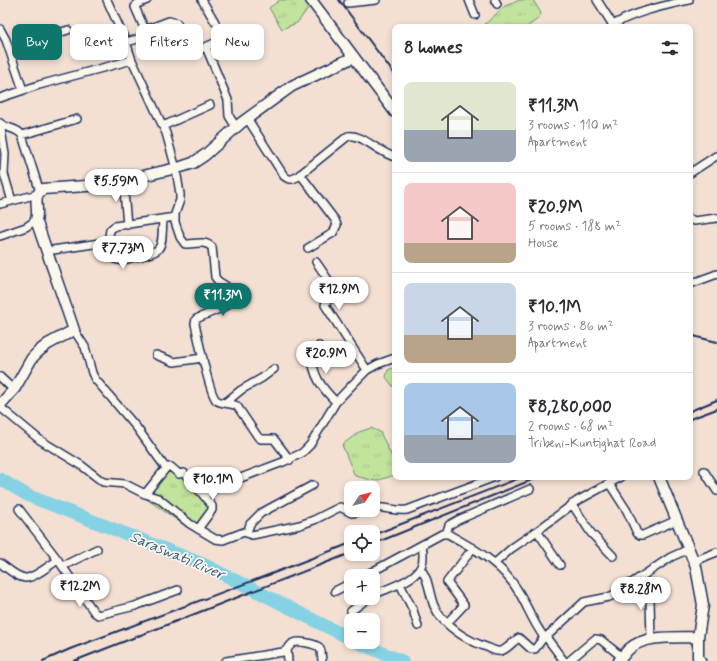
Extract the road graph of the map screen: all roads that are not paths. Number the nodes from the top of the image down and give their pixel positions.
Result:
1 (107, 0) edge
2 (147, 0) edge
3 (202, 0) edge
4 (311, 0) edge
5 (376, 0) edge
6 (469, 0) edge
7 (597, 0) edge
8 (689, 0) edge
9 (348, 3) dead end
10 (475, 15) dead end
11 (215, 22) dead end
12 (118, 24) edge
13 (142, 24) edge
14 (163, 24) edge
15 (178, 24) edge
16 (611, 24) edge
17 (614, 24) edge
18 (0, 29) edge
19 (68, 30) dead end
20 (211, 45) edge
21 (206, 47) junction
22 (128, 48) edge
23 (203, 48) edge
24 (11, 53) junction
25 (354, 57) junction
26 (132, 60) junction
27 (23, 90) junction
28 (0, 98) edge
29 (210, 105) dead end
30 (392, 108) edge
31 (247, 118) junction
32 (77, 119) dead end
33 (0, 123) edge
34 (163, 126) junction
35 (236, 127) junction
36 (22, 135) junction
37 (2, 155) edge
38 (392, 156) edge
39 (716, 156) dead end
40 (176, 168) junction
41 (693, 171) edge
42 (300, 174) junction
43 (123, 180) junction
44 (39, 193) junction
45 (12, 201) junction
46 (0, 204) edge
47 (175, 217) junction
48 (717, 218) edge
49 (163, 219) junction
50 (36, 220) junction
51 (693, 220) edge
52 (127, 225) junction
53 (0, 236) edge
54 (102, 244) junction
55 (308, 248) dead end
56 (46, 251) junction
57 (316, 262) dead end
58 (717, 274) edge
59 (693, 283) edge
60 (74, 330) junction
61 (319, 346) dead end
62 (156, 355) dead end
63 (203, 358) junction
64 (392, 359) edge
65 (274, 369) dead end
66 (367, 370) junction
67 (0, 377) edge
68 (14, 390) junction
69 (225, 402) junction
70 (336, 402) junction
71 (0, 406) edge
72 (290, 460) junction
73 (166, 468) junction
74 (704, 471) dead end
75 (487, 480) edge
76 (614, 480) edge
77 (660, 480) edge
78 (609, 483) junction
79 (313, 485) dead end
80 (530, 489) dead end
81 (717, 491) edge
82 (145, 494) junction
83 (204, 496) junction
84 (572, 504) junction
85 (380, 508) edge
86 (19, 509) dead end
87 (344, 509) edge
88 (677, 520) junction
89 (198, 529) junction
90 (537, 531) junction
91 (247, 533) junction
92 (446, 534) junction
93 (422, 545) junction
94 (473, 548) junction
95 (97, 549) dead end
96 (689, 550) junction
97 (717, 552) edge
98 (613, 556) dead end
99 (58, 560) junction
100 (694, 561) junction
101 (0, 563) edge
102 (495, 563) junction
103 (560, 565) dead end
104 (63, 566) junction
105 (420, 568) junction
106 (377, 569) edge
107 (638, 580) junction
108 (400, 584) junction
109 (344, 586) edge
110 (178, 590) dead end
111 (335, 591) dead end
112 (380, 592) edge
113 (359, 605) edge
114 (351, 611) dead end
115 (447, 623) junction
116 (418, 626) dead end
117 (545, 637) junction
118 (698, 637) junction
119 (651, 639) junction
120 (287, 649) junction
121 (621, 659) edge
122 (226, 661) edge
123 (288, 661) edge
124 (322, 661) edge
125 (564, 661) edge
126 (569, 661) edge
127 (700, 661) edge

1 - 12 street
2 - 13 street
3 - 11 street
4 - 25 street
5 - 9 street
6 - 10 street
7 - 16 street
8 - 17 street
14 - 15 street
18 - 24 street
19 - 24 street
20 - 21 street
21 - 23 street
21 - 35 street
22 - 26 street
24 - 27 street
25 - 30 street
25 - 31 street
26 - 27 street
26 - 34 street
27 - 28 street
29 - 34 street
31 - 35 street
31 - 42 street
32 - 36 street
33 - 36 street
33 - 37 street
34 - 40 street
35 - 40 street
36 - 44 street
37 - 45 street
38 - 42 street
39 - 41 street
40 - 43 street
40 - 47 street
42 - 55 street
43 - 44 street
43 - 52 street
44 - 45 street
44 - 50 street
45 - 46 street
47 - 49 street
47 - 63 street
48 - 51 street
49 - 52 street
49 - 54 street
50 - 53 street
50 - 56 street
52 - 54 street
54 - 56 street
56 - 60 street
57 - 66 street
58 - 59 street
60 - 68 street
60 - 73 street
61 - 70 street
62 - 63 street
63 - 69 street
64 - 66 street
65 - 69 street
66 - 70 street
67 - 68 street
68 - 71 street
69 - 72 street
70 - 72 street
71 - 82 street
72 - 83 street
73 - 82 street
73 - 83 street
74 - 81 street
75 - 85 street
76 - 78 street
77 - 88 street
78 - 84 street
78 - 88 street
79 - 91 street
80 - 92 street
82 - 89 street
83 - 89 street
84 - 90 street
84 - 98 street
86 - 99 street
87 - 91 street
88 - 96 street
89 - 91 street
90 - 102 street
90 - 103 street
92 - 93 street
92 - 94 street
93 - 105 street
93 - 106 street
94 - 102 street
94 - 115 street
95 - 104 street
96 - 100 street
96 - 107 street
97 - 100 street
99 - 101 street
99 - 104 street
100 - 118 street
102 - 117 street
104 - 110 street
105 - 108 street
105 - 115 street
107 - 117 street
107 - 119 street
108 - 112 street
108 - 116 street
109 - 111 street
113 - 114 street
115 - 117 street
117 - 125 street
118 - 119 street
118 - 127 street
119 - 121 street
120 - 122 street
120 - 123 street
120 - 124 street
121 - 126 street

